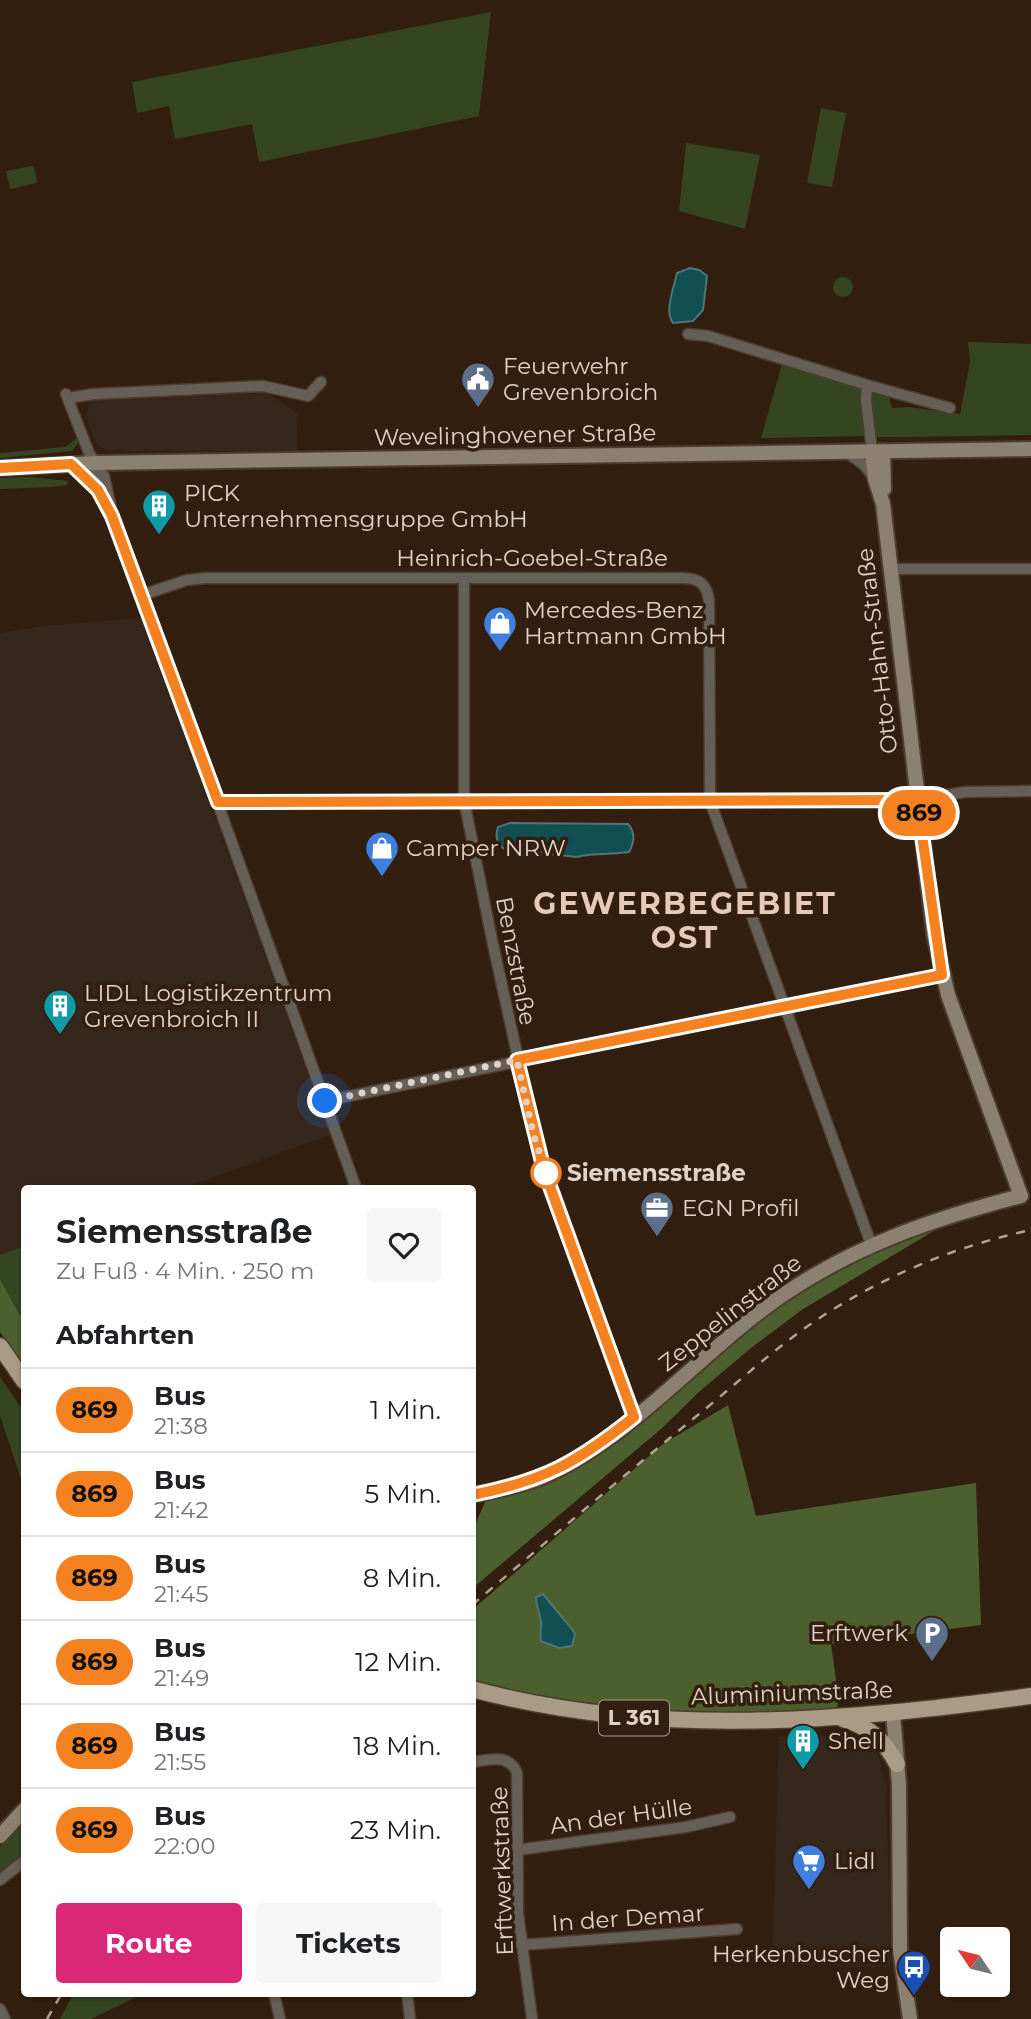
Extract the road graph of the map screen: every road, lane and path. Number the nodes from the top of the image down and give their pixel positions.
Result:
1 (688, 334) dead end
2 (321, 382) dead end
3 (867, 385) junction
4 (950, 408) dead end
5 (1031, 449) edge
6 (878, 451) junction
7 (845, 452) junction
8 (95, 463) junction
9 (71, 464) junction
10 (0, 468) edge
11 (875, 480) junction
12 (98, 490) junction
13 (883, 504) junction
14 (112, 516) junction
15 (891, 569) junction
16 (1031, 569) edge
17 (464, 578) junction
18 (142, 595) junction
19 (1031, 791) edge
20 (464, 800) junction
21 (917, 800) junction
22 (710, 801) junction
23 (218, 802) junction
24 (942, 975) junction
25 (783, 1006) junction
26 (517, 1060) junction
27 (325, 1101) junction
28 (355, 1185) edge
29 (1026, 1196) edge
30 (871, 1244) junction
31 (0, 1346) edge
32 (21, 1377) edge
33 (634, 1417) junction
34 (476, 1494) edge
35 (476, 1690) edge
36 (1031, 1696) edge
37 (893, 1713) junction
38 (838, 1717) junction
39 (476, 1762) edge
40 (898, 1764) junction
41 (21, 1813) edge
42 (730, 1817) dead end
43 (0, 1836) edge
44 (517, 1850) junction
45 (21, 1863) edge
46 (0, 1880) edge
47 (737, 1929) dead end
48 (521, 1945) junction
49 (275, 1997) edge
50 (407, 1997) edge
51 (0, 2009) edge
52 (5, 2019) edge
53 (280, 2019) edge
54 (410, 2019) edge
55 (532, 2019) edge
56 (910, 2019) edge

1 - 3 street
2 - 8 street
3 - 4 street
3 - 6 street
5 - 6 street, Wevelinghovener Straße
6 - 7 street, Wevelinghovener Straße
6 - 11 street, Otto-Hahn-Straße
6 - 13 street, Otto-Hahn-Straße
7 - 8 street, Wevelinghovener Straße
7 - 11 street, Otto-Hahn-Straße
8 - 9 street, Wevelinghovener Straße
8 - 12 street
8 - 14 street
9 - 10 street, Wevelinghovener Straße
9 - 12 street
11 - 13 street, Otto-Hahn-Straße
12 - 14 street
13 - 15 street, Otto-Hahn-Straße
14 - 18 street
15 - 16 street
15 - 21 street, Otto-Hahn-Straße
17 - 18 street, Heinrich-Goebel-Straße
17 - 20 street, Benzstraße
17 - 22 street, Heinrich-Goebel-Straße
18 - 23 street
19 - 21 street
20 - 22 street
20 - 23 street
20 - 26 street, Benzstraße
21 - 22 street
21 - 24 street, Otto-Hahn-Straße
22 - 25 street
23 - 27 street
24 - 25 street
24 - 29 street, Otto-Hahn-Straße
25 - 26 street
25 - 30 street
26 - 27 street
26 - 33 street, Benzstraße
27 - 28 street
29 - 30 street, Zeppelinstraße
30 - 33 street, Zeppelinstraße
31 - 32 main road
33 - 34 street, Zeppelinstraße
35 - 38 main road, Aluminiumstraße / L 361
36 - 37 main road, Aluminiumstraße / L 361
37 - 38 main road, Aluminiumstraße / L 361
37 - 40 street
38 - 40 main road
39 - 44 street, Erftwerkstraße
40 - 56 street
41 - 43 street
42 - 44 street, An der Hülle
44 - 48 street, Erftwerkstraße
45 - 46 street
47 - 48 street, In der Demar
48 - 55 street, Erftwerkstraße
49 - 53 street
50 - 54 street
51 - 52 street

